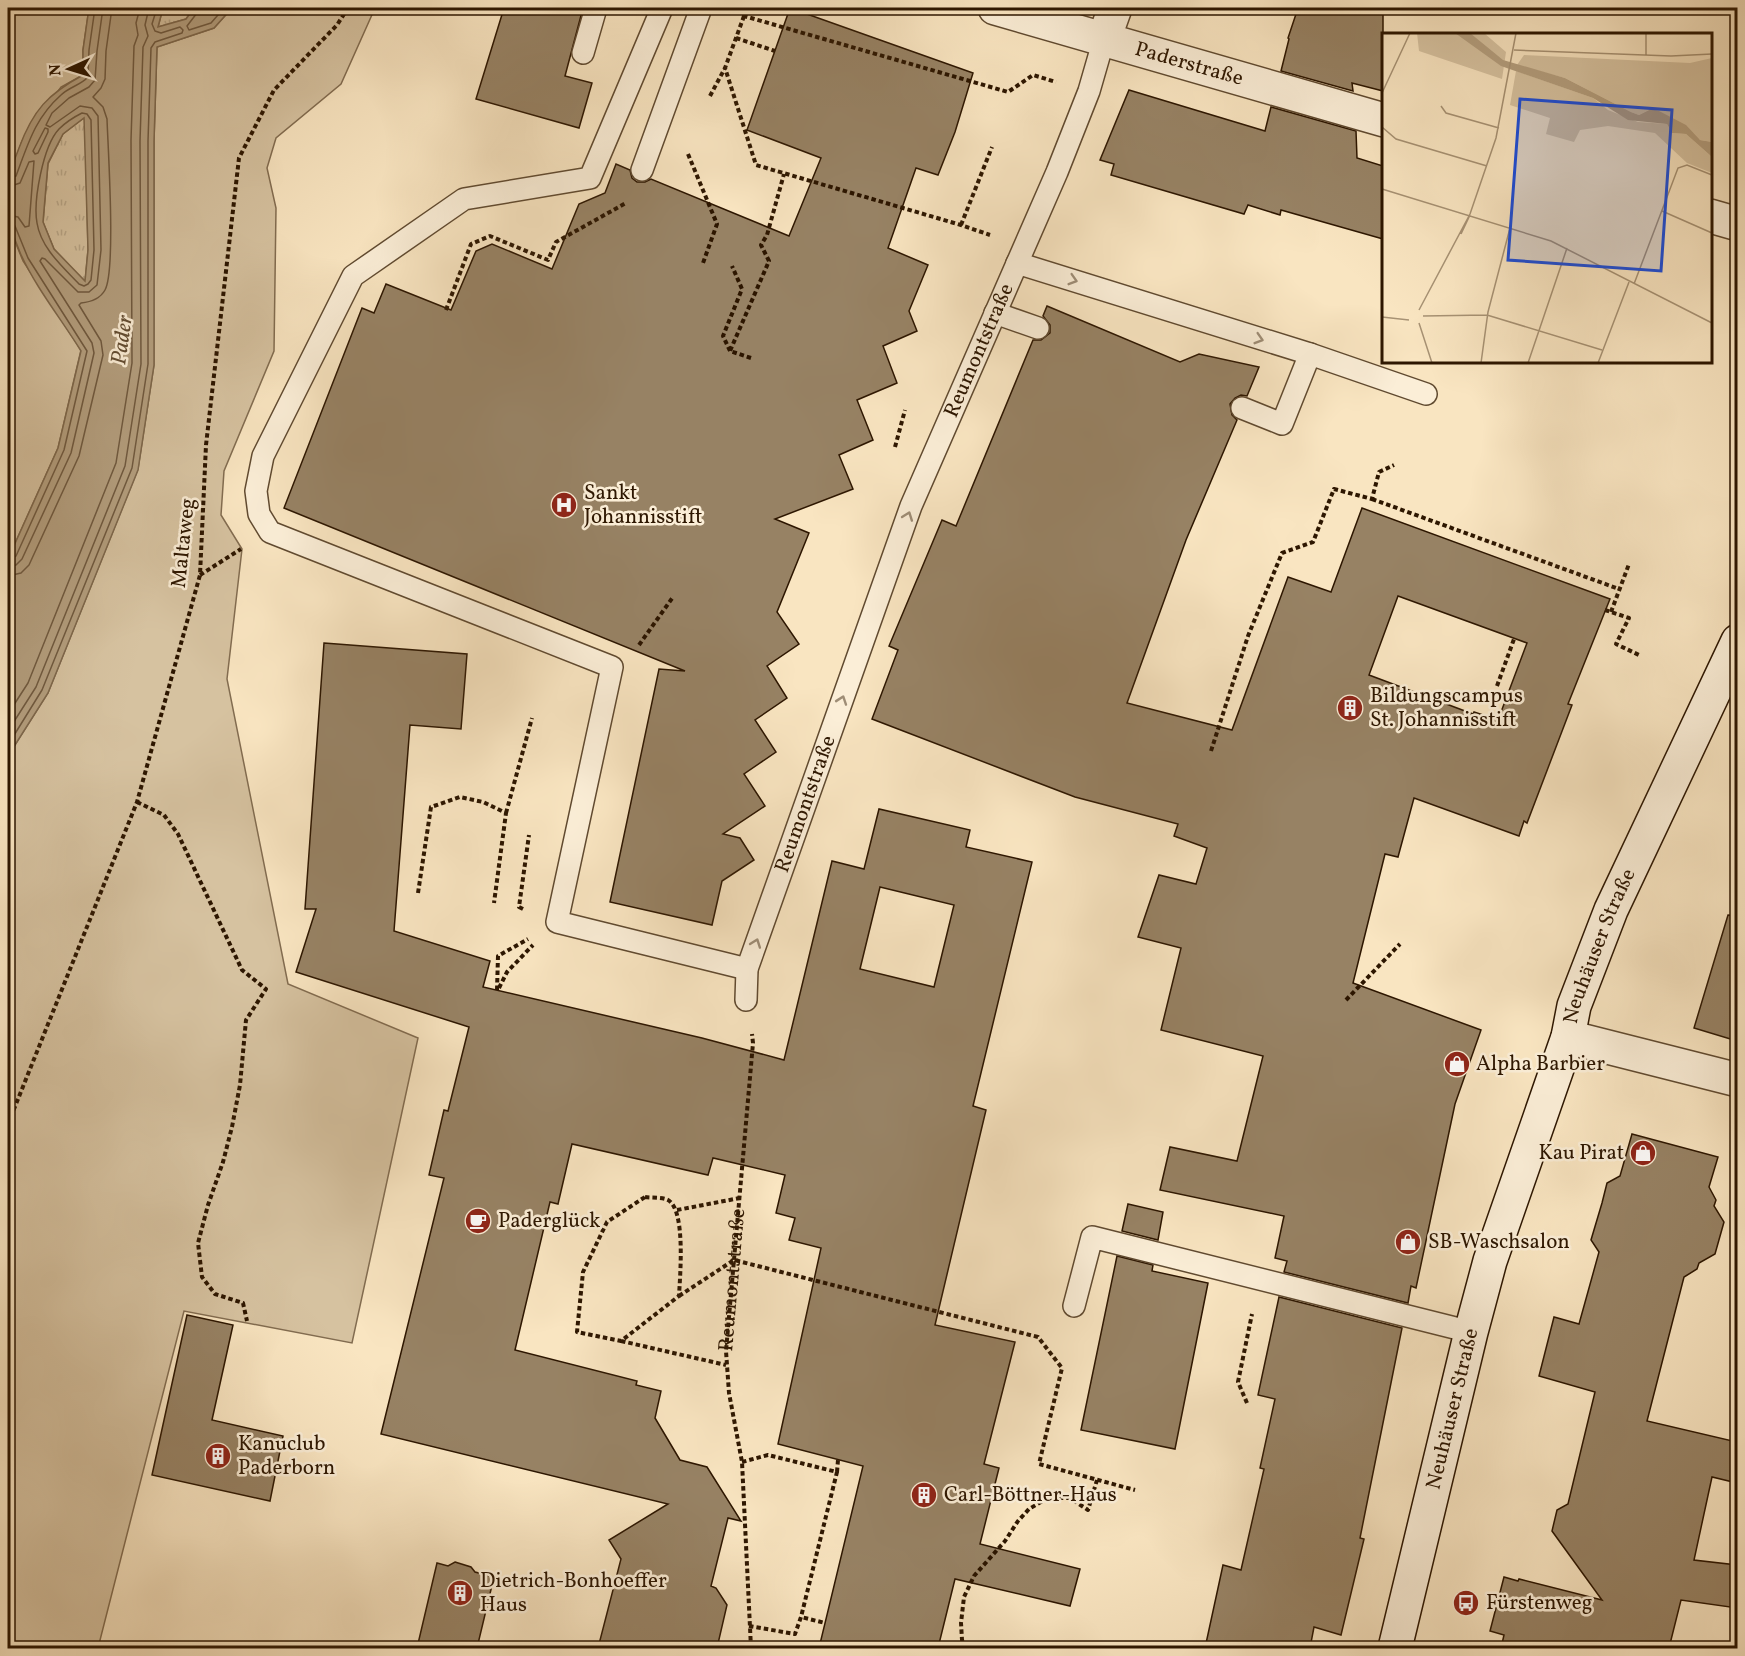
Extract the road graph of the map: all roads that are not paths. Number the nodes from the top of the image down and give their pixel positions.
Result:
1 (596, 8) edge
2 (662, 8) edge
3 (701, 8) edge
4 (995, 8) edge
5 (1115, 8) edge
6 (1104, 39) junction
7 (583, 53) dead end
8 (1382, 120) edge
9 (642, 170) dead end
10 (1712, 217) edge
11 (1737, 224) edge
12 (1020, 255) junction
13 (995, 313) junction
14 (1038, 327) dead end
15 (1310, 354) junction
16 (1426, 394) dead end
17 (1242, 408) dead end
18 (1737, 641) edge
19 (747, 969) junction
20 (746, 1000) road end
21 (1568, 1037) junction
22 (1737, 1080) edge
23 (1074, 1306) dead end
24 (1471, 1332) junction
25 (1395, 1648) edge

1 - 7 lane
2 - 19 lane
3 - 9 lane
4 - 6 main road, Paderstraße
5 - 6 main road, Reumontstraße
6 - 8 main road, Paderstraße
6 - 12 lane, Reumontstraße
10 - 11 main road
12 - 13 lane, Reumontstraße
12 -> 15 lane
13 - 14 lane
19 -> 13 lane, Reumontstraße
15 - 16 lane
15 - 17 lane
18 - 21 main road, Neuhäuser Straße
19 - 20 lane, Reumontstraße
21 - 22 main road
21 - 24 main road, Neuhäuser Straße
23 - 24 lane
24 - 25 main road, Neuhäuser Straße

